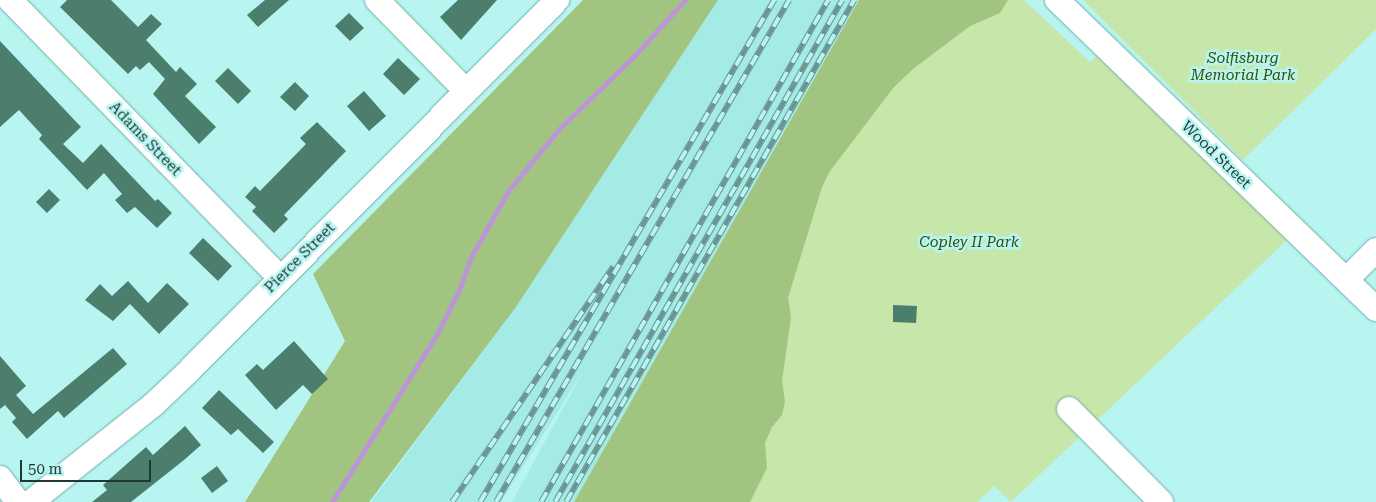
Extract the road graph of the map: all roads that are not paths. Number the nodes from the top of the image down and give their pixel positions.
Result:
1 (10, 0) edge
2 (377, 0) edge
3 (556, 0) edge
4 (1057, 0) edge
5 (466, 91) junction
6 (1376, 250) edge
7 (280, 278) junction
8 (1347, 279) junction
9 (1376, 309) edge
10 (1069, 409) dead end
11 (0, 478) edge
12 (18, 502) edge
13 (31, 502) edge
14 (1161, 502) edge

1 - 7 street, Adams Street
2 - 5 street
3 - 5 street, Pierce Street
4 - 8 street, Wood Street
5 - 7 street, Pierce Street
6 - 8 street
7 - 13 street, Pierce Street
8 - 9 street, Wood Street
10 - 14 street
11 - 12 street

